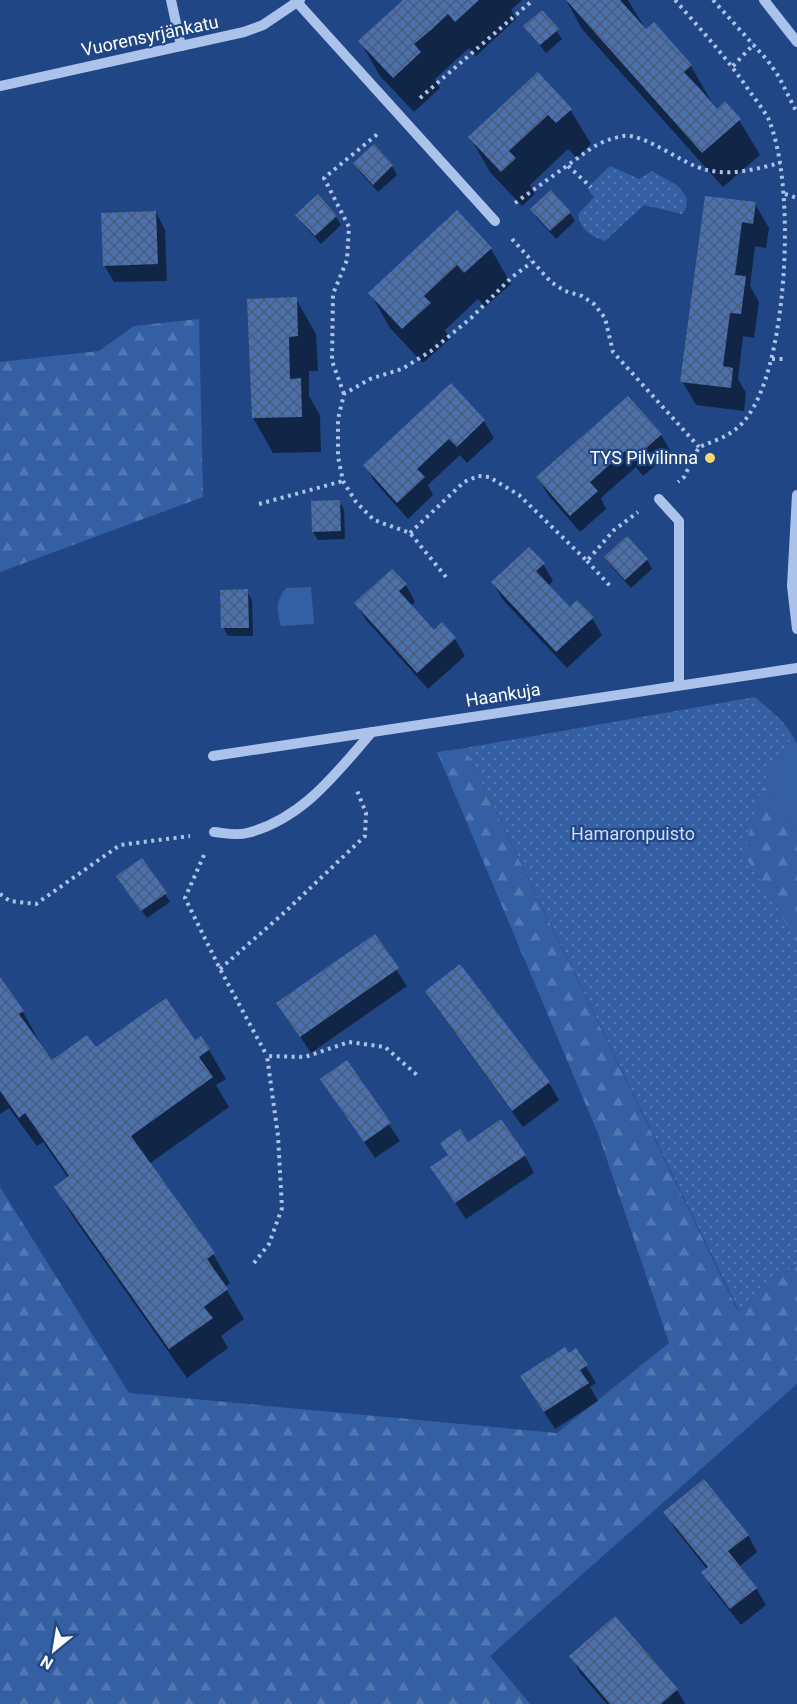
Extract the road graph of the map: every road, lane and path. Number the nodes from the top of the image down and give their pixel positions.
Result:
1 (171, 0) edge
2 (533, 0) edge
3 (675, 0) edge
4 (713, 0) edge
5 (764, 0) edge
6 (298, 1) edge
7 (797, 42) edge
8 (754, 44) junction
9 (181, 46) junction
10 (733, 66) junction
11 (0, 86) edge
12 (797, 113) edge
13 (400, 115) junction
14 (780, 163) junction
15 (568, 166) junction
16 (591, 187) dead end
17 (785, 194) junction
18 (521, 198) dead end
19 (797, 198) edge
20 (495, 221) dead end
21 (772, 359) junction
22 (788, 359) dead end
23 (344, 394) junction
24 (699, 447) junction
25 (343, 481) junction
26 (797, 495) edge
27 (659, 500) junction
28 (259, 504) dead end
29 (410, 533) junction
30 (587, 561) junction
31 (446, 576) dead end
32 (611, 587) dead end
33 (797, 629) edge
34 (797, 668) edge
35 (679, 686) junction
36 (372, 732) junction
37 (213, 756) dead end
38 (346, 762) junction
39 (214, 832) junction
40 (0, 894) edge
41 (220, 969) junction
42 (267, 1056) junction
43 (417, 1075) dead end
44 (254, 1263) dead end

1 - 9 street
2 - 13 path
3 - 10 path
4 - 8 path
5 - 7 street
6 - 9 street, Vuorensyrjänkatu
6 - 13 street
8 - 10 path
8 - 12 path
9 - 11 street, Vuorensyrjänkatu
10 - 14 path
13 - 20 street
13 - 23 path
14 - 15 path
14 - 17 path
15 - 16 path
15 - 18 path
17 - 19 path
17 - 21 path
21 - 22 path
21 - 24 path
23 - 24 path
23 - 25 path
24 - 27 path
25 - 28 path
25 - 29 path
26 - 33 street
27 - 30 path
27 - 35 street
29 - 30 path
29 - 31 path
30 - 32 path
34 - 35 street, Haankuja
35 - 36 street, Haankuja
36 - 37 street, Haankuja
36 - 38 street
38 - 39 street
38 - 41 path
39 - 40 path
39 - 41 path
41 - 42 path
42 - 43 path
42 - 44 path

